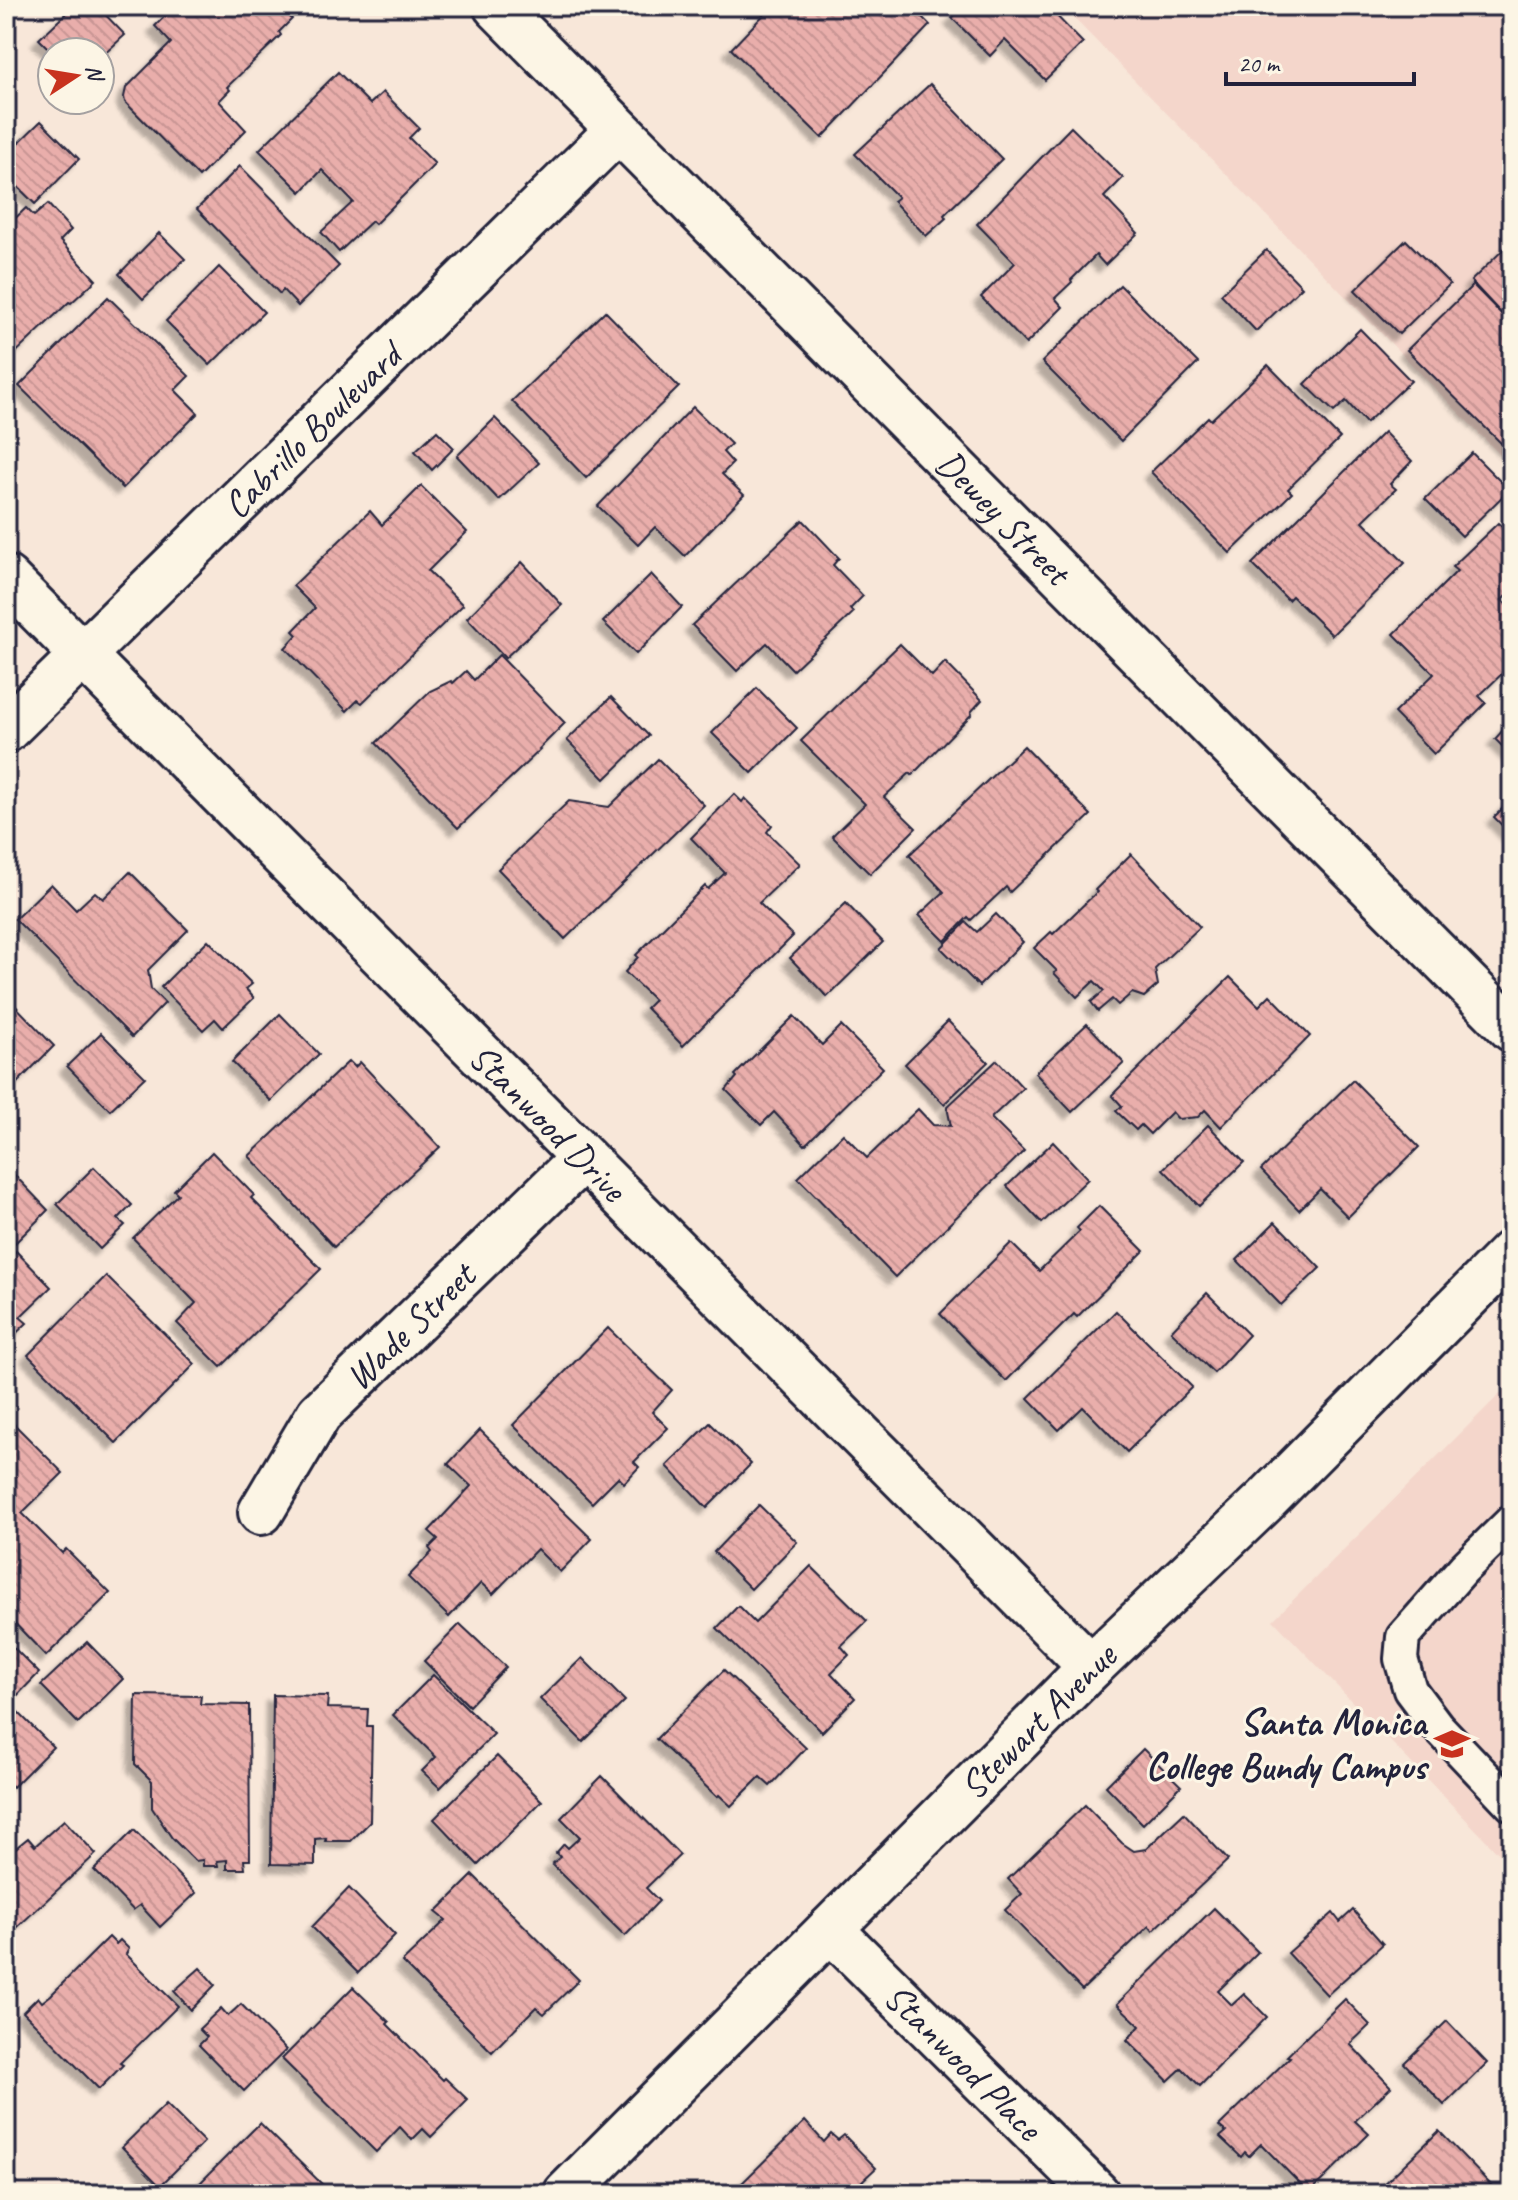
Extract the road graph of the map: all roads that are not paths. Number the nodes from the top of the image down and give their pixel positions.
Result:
1 (496, 6) edge
2 (618, 130) junction
3 (6, 578) edge
4 (83, 655) junction
5 (6, 730) edge
6 (1512, 1029) edge
7 (583, 1158) junction
8 (1512, 1252) edge
9 (261, 1512) dead end
10 (1512, 1521) edge
11 (1091, 1667) junction
12 (1512, 1805) edge
13 (830, 1929) junction
14 (566, 2194) edge
15 (1097, 2194) edge

1 - 2 street, Dewey Street
2 - 4 street, Cabrillo Boulevard
2 - 6 street, Dewey Street
3 - 4 street, Stanwood Drive
4 - 5 street, Cabrillo Boulevard
4 - 7 street, Stanwood Drive
7 - 9 street, Wade Street
7 - 11 street, Stanwood Drive
8 - 11 street, Stewart Avenue
10 - 12 lane
11 - 13 street, Stewart Avenue
13 - 14 street, Stewart Avenue
13 - 15 street, Stanwood Place

